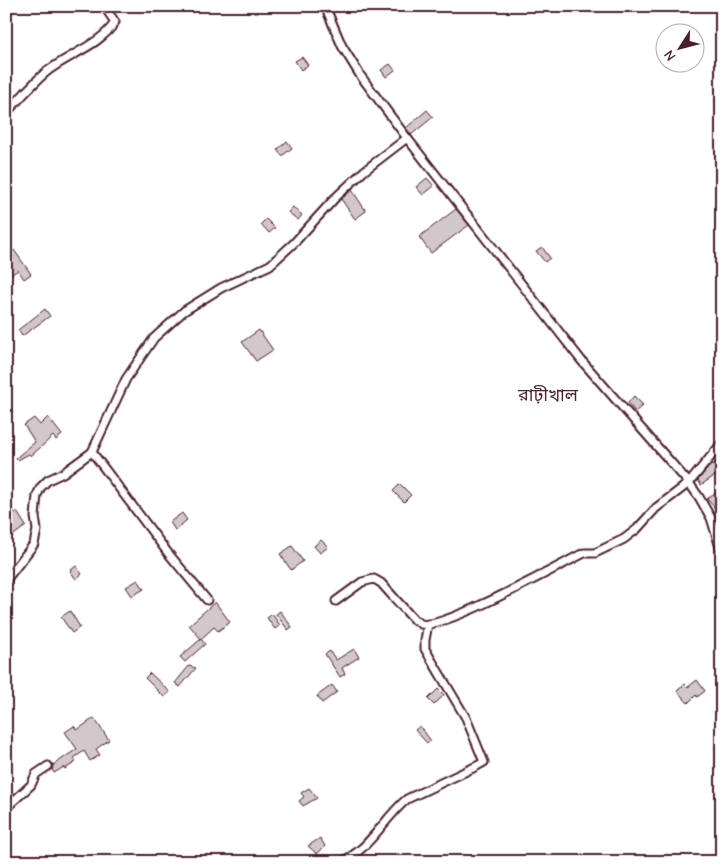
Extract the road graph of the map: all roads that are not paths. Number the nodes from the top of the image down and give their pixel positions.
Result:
1 (104, 6) edge
2 (324, 6) edge
3 (6, 113) edge
4 (407, 138) junction
5 (722, 443) edge
6 (92, 452) junction
7 (689, 483) junction
8 (722, 554) edge
9 (6, 580) edge
10 (207, 600) dead end
11 (336, 601) dead end
12 (428, 624) junction
13 (48, 766) dead end
14 (6, 808) edge
15 (340, 862) edge

1 - 3 street
2 - 4 street
4 - 6 street
4 - 7 street
5 - 7 street
6 - 9 street
6 - 10 street
7 - 8 street
7 - 12 street
11 - 12 street
12 - 15 street
13 - 14 street

